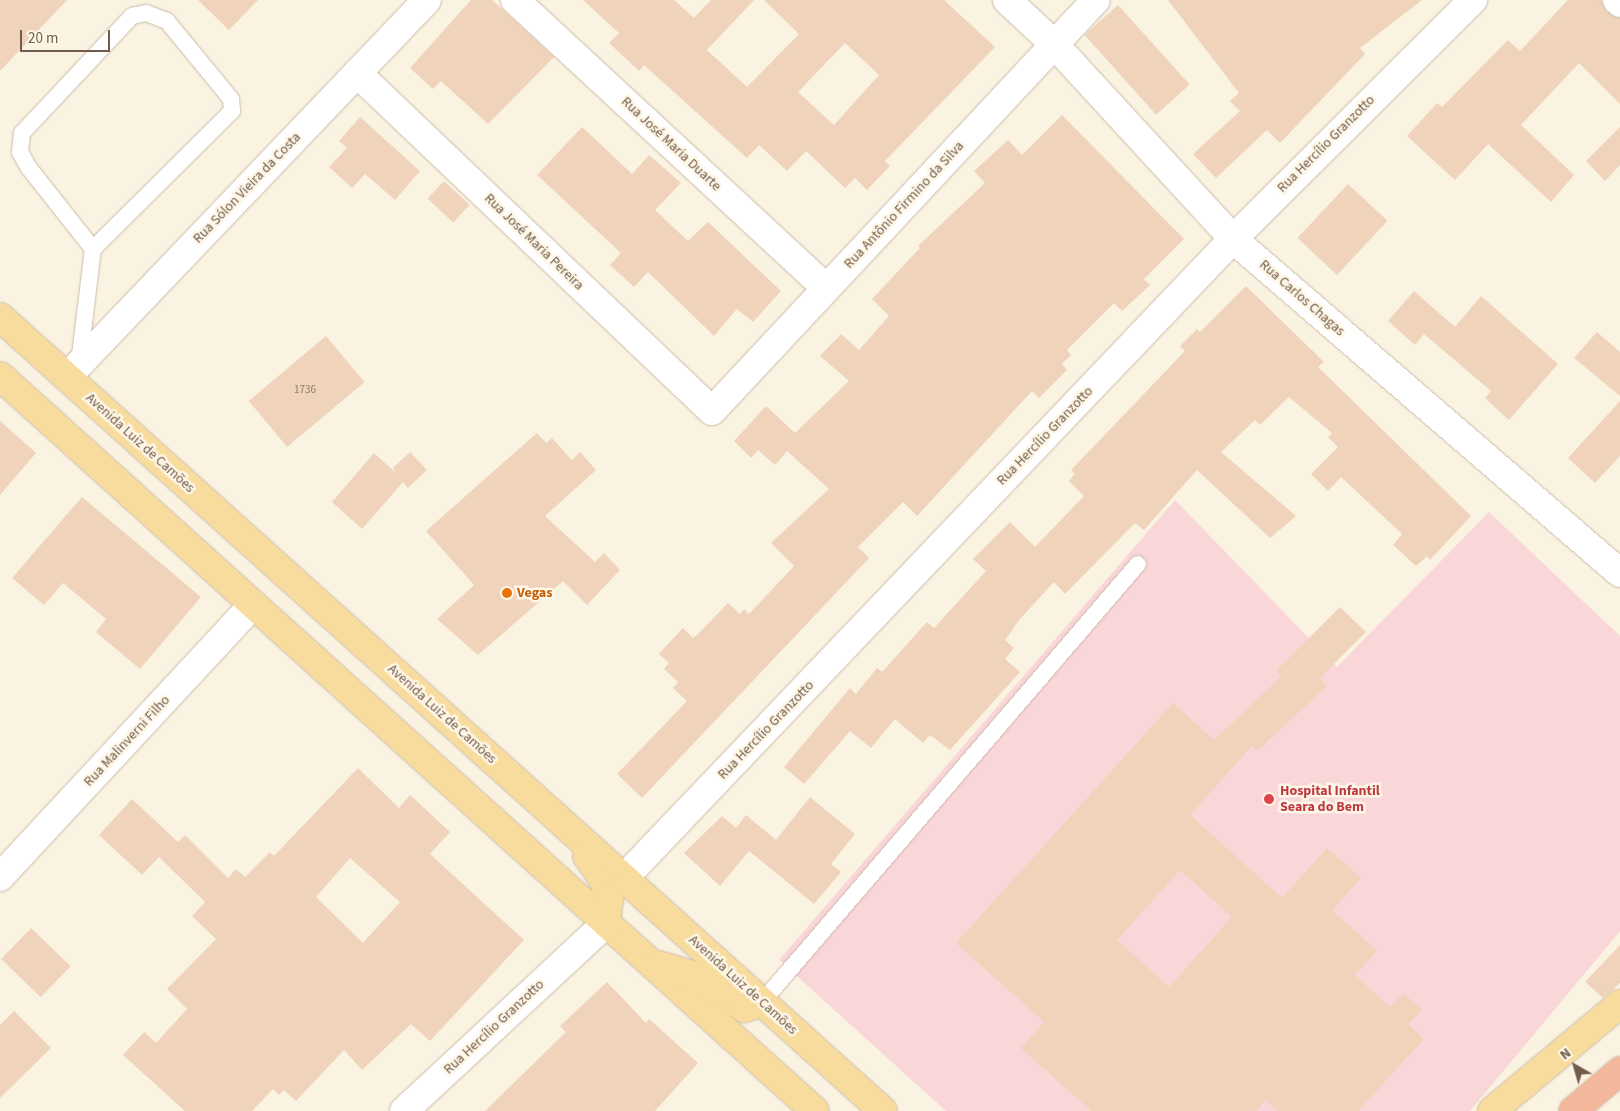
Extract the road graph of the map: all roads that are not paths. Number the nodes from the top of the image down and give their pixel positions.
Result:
1 (427, 0) edge
2 (515, 0) edge
3 (1008, 0) edge
4 (1096, 0) edge
5 (1473, 0) edge
6 (1617, 0) edge
7 (1620, 4) edge
8 (1054, 44) junction
9 (357, 73) junction
10 (1233, 239) junction
11 (92, 249) junction
12 (826, 288) junction
13 (0, 317) edge
14 (73, 370) junction
15 (0, 376) edge
16 (712, 410) joint
17 (1138, 564) dead end
18 (1620, 573) edge
19 (253, 604) junction
20 (450, 721) junction
21 (0, 877) edge
22 (624, 878) junction
23 (606, 923) junction
24 (650, 962) junction
25 (762, 1002) junction
26 (1620, 1004) edge
27 (1620, 1071) edge
28 (404, 1111) edge
29 (815, 1111) edge
30 (883, 1111) edge
31 (1492, 1111) edge
32 (1573, 1111) edge

1 - 9 street, Rua Sólon Vieira da Costa
2 - 12 street, Rua José Maria Duarte
3 - 8 street, Rua Carlos Chagas
4 - 8 street, Rua Antônio Firmino da Silva
5 - 10 street, Rua Hercílio Granzotto
6 - 7 street
8 - 10 street, Rua Carlos Chagas
8 - 12 street, Rua Antônio Firmino da Silva
9 - 14 street, Rua Sólon Vieira da Costa
9 - 16 street, Rua José Maria Pereira
10 - 18 street, Rua Carlos Chagas
10 - 22 street, Rua Hercílio Granzotto
11 - 11 lane
11 - 14 lane
12 - 16 street, Rua Antônio Firmino da Silva
13 - 14 main road, Avenida Luiz de Camões
14 - 20 main road, Avenida Luiz de Camões
15 - 19 main road
17 - 25 lane
19 - 21 street, Rua Malinverni Filho
19 - 23 main road
20 - 22 main road, Avenida Luiz de Camões
20 - 23 main road
22 - 25 main road, Avenida Luiz de Camões
23 - 24 main road
23 - 28 street, Rua Hercílio Granzotto
24 - 25 main road
24 - 29 main road
25 - 30 main road, Avenida Luiz de Camões
26 - 31 main road
27 - 32 highway

